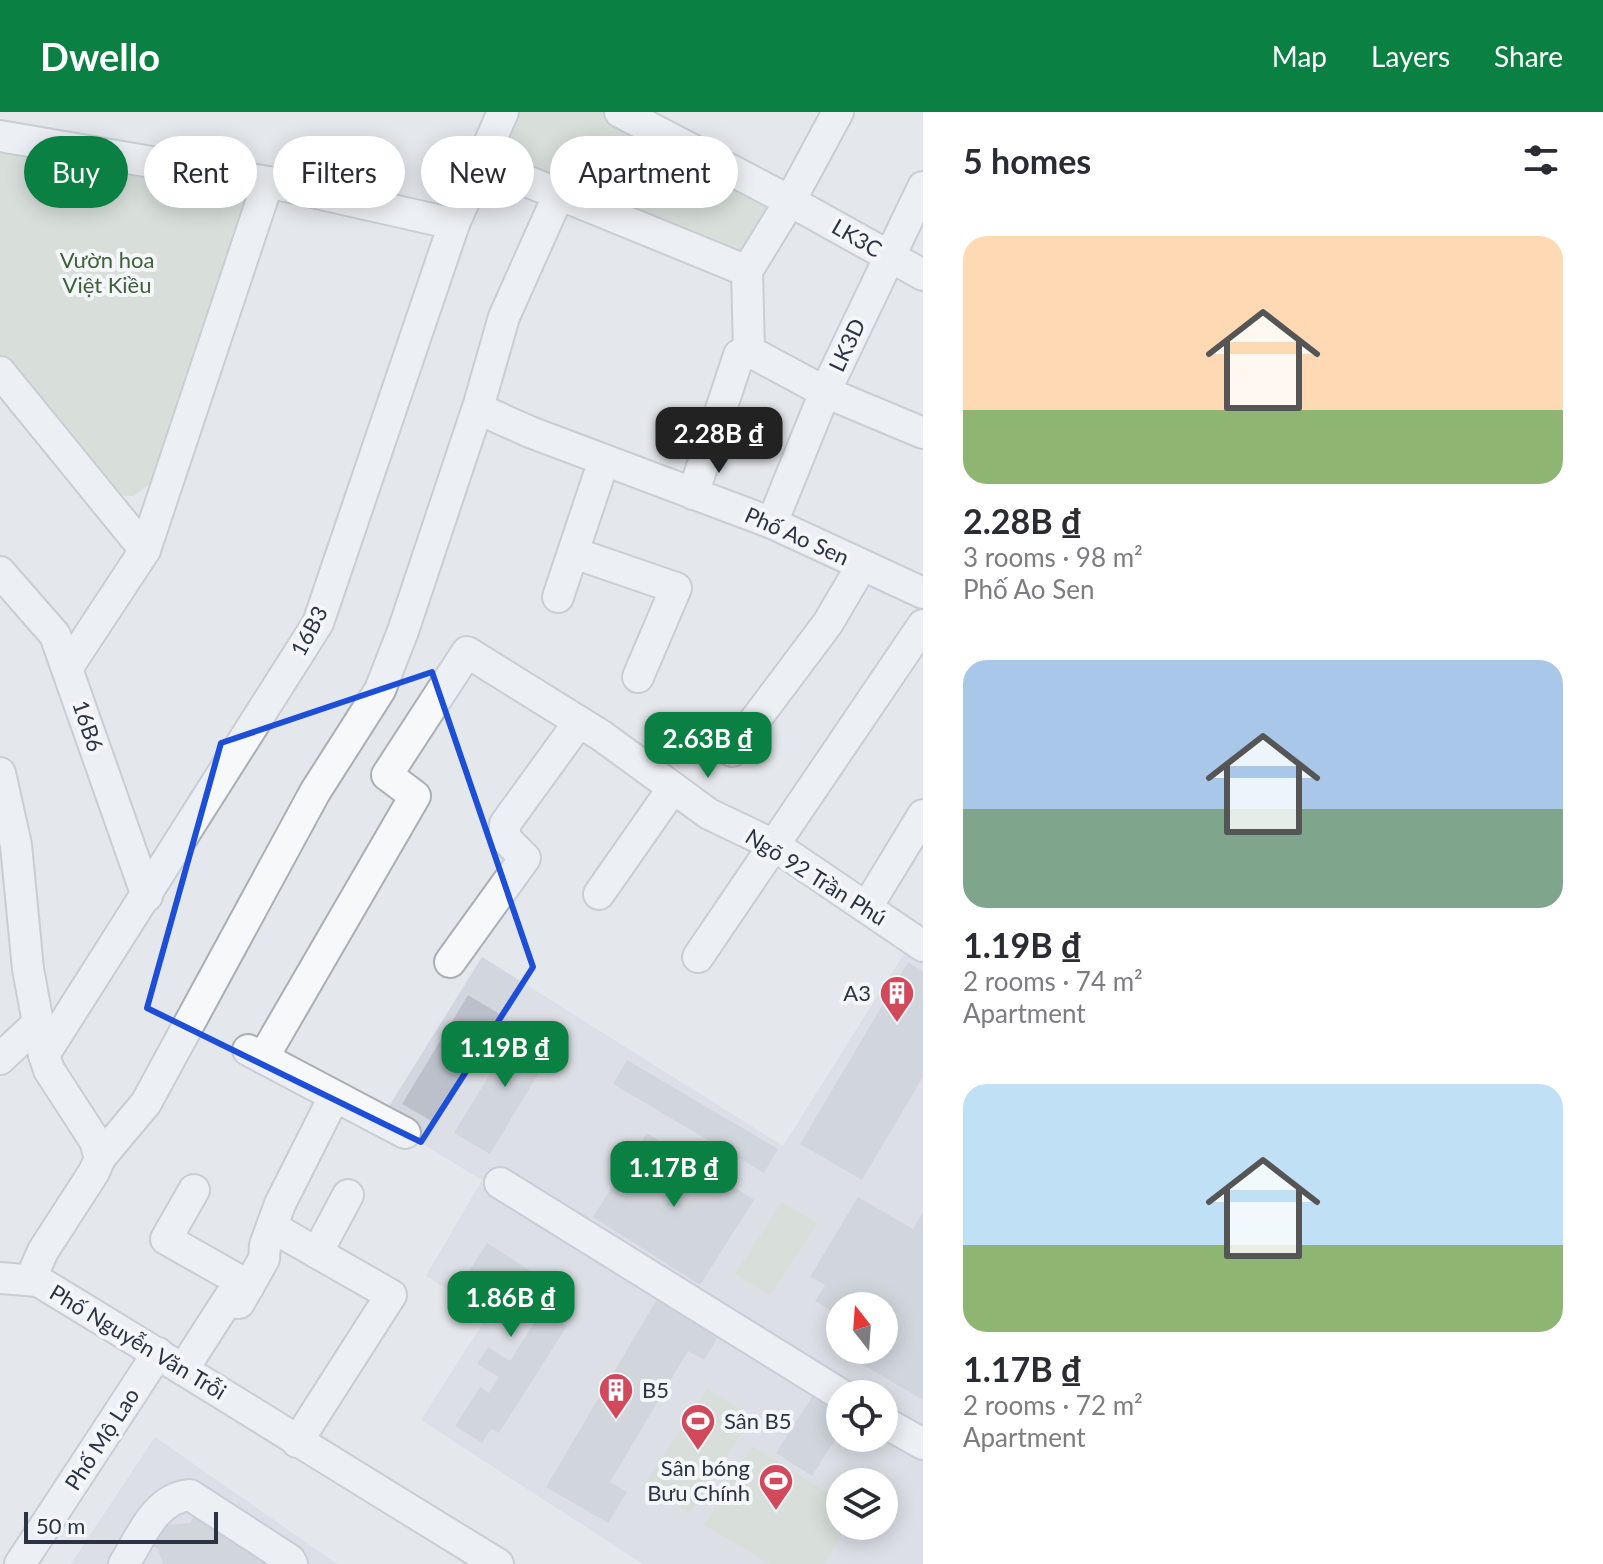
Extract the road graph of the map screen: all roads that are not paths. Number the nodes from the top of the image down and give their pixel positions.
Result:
1 (503, 112) edge
2 (620, 112) edge
3 (838, 112) edge
4 (0, 136) edge
5 (492, 136) edge
6 (268, 182) junction
7 (923, 187) edge
8 (790, 201) junction
9 (461, 208) edge
10 (553, 208) edge
11 (588, 208) edge
12 (454, 224) junction
13 (888, 256) junction
14 (747, 271) junction
15 (923, 275) edge
16 (749, 351) junction
17 (0, 372) edge
18 (825, 392) junction
19 (490, 414) dead end
20 (923, 433) edge
21 (604, 460) junction
22 (693, 494) junction
23 (772, 523) junction
24 (145, 550) junction
25 (574, 553) junction
26 (862, 565) junction
27 (0, 572) edge
28 (923, 593) edge
29 (558, 597) dead end
30 (923, 625) edge
31 (68, 667) junction
32 (638, 677) dead end
33 (579, 722) junction
34 (732, 751) dead end
35 (0, 773) edge
36 (673, 788) junction
37 (923, 815) edge
38 (774, 845) junction
39 (599, 894) dead end
40 (147, 896) junction
41 (867, 907) junction
42 (923, 946) edge
43 (698, 957) dead end
44 (450, 962) dead end
45 (38, 1023) junction
46 (44, 1055) junction
47 (0, 1059) edge
48 (334, 1097) junction
49 (405, 1133) dead end
50 (100, 1158) junction
51 (500, 1183) dead end
52 (194, 1190) dead end
53 (348, 1195) dead end
54 (272, 1227) junction
55 (317, 1253) junction
56 (0, 1278) edge
57 (38, 1281) junction
58 (249, 1286) junction
59 (171, 1361) junction
60 (826, 1385) edge
61 (898, 1430) edge
62 (297, 1442) junction
63 (923, 1444) edge
64 (20, 1564) edge
65 (124, 1564) edge
66 (292, 1564) edge
67 (498, 1564) edge

1 - 5 street, 16B3
2 - 8 street, LK3C
3 - 8 street
4 - 6 street
6 - 12 street
6 - 24 street
7 - 13 street, LK3D
8 - 13 street, LK3C
8 - 14 street
9 - 12 street, 16B3
10 - 50 street, Phố Nguyễn Văn Trỗi
11 - 14 street
12 - 40 street, 16B3
13 - 15 street, LK3C
13 - 18 street, LK3D
14 - 16 street
16 - 18 street
16 - 22 street
17 - 24 street
18 - 20 street
18 - 23 street, LK3D
19 - 21 street, Phố Ao Sen
21 - 22 street, Phố Ao Sen
21 - 25 street
22 - 23 street, Phố Ao Sen
23 - 26 street, Phố Ao Sen
24 - 31 street
25 - 29 street
25 - 32 street
26 - 28 street, Phố Ao Sen
26 - 34 street
27 - 31 street, 16B6
30 - 38 street
31 - 40 street, 16B6
33 - 36 street, Ngõ 92 Trần Phú
33 - 44 street
33 - 48 street, Ngõ 92 Trần Phú
35 - 45 street
36 - 38 street, Ngõ 92 Trần Phú
36 - 39 street
37 - 41 street
38 - 41 street, Ngõ 92 Trần Phú
38 - 43 street
40 - 46 street, 16B3
41 - 42 street, Ngõ 92 Trần Phú
45 - 46 street
45 - 47 street
46 - 50 street
48 - 49 street
48 - 54 street
50 - 57 street, Phố Nguyễn Văn Trỗi
51 - 60 street
52 - 58 street
53 - 55 street
54 - 55 street
54 - 58 street
55 - 62 street
56 - 57 street
57 - 59 street, Phố Nguyễn Văn Trỗi
58 - 59 street, Phố Mộ Lao
59 - 62 street, Phố Nguyễn Văn Trỗi
59 - 64 street, Phố Mộ Lao
61 - 63 street
62 - 67 street, Phố Nguyễn Văn Trỗi
65 - 66 street

